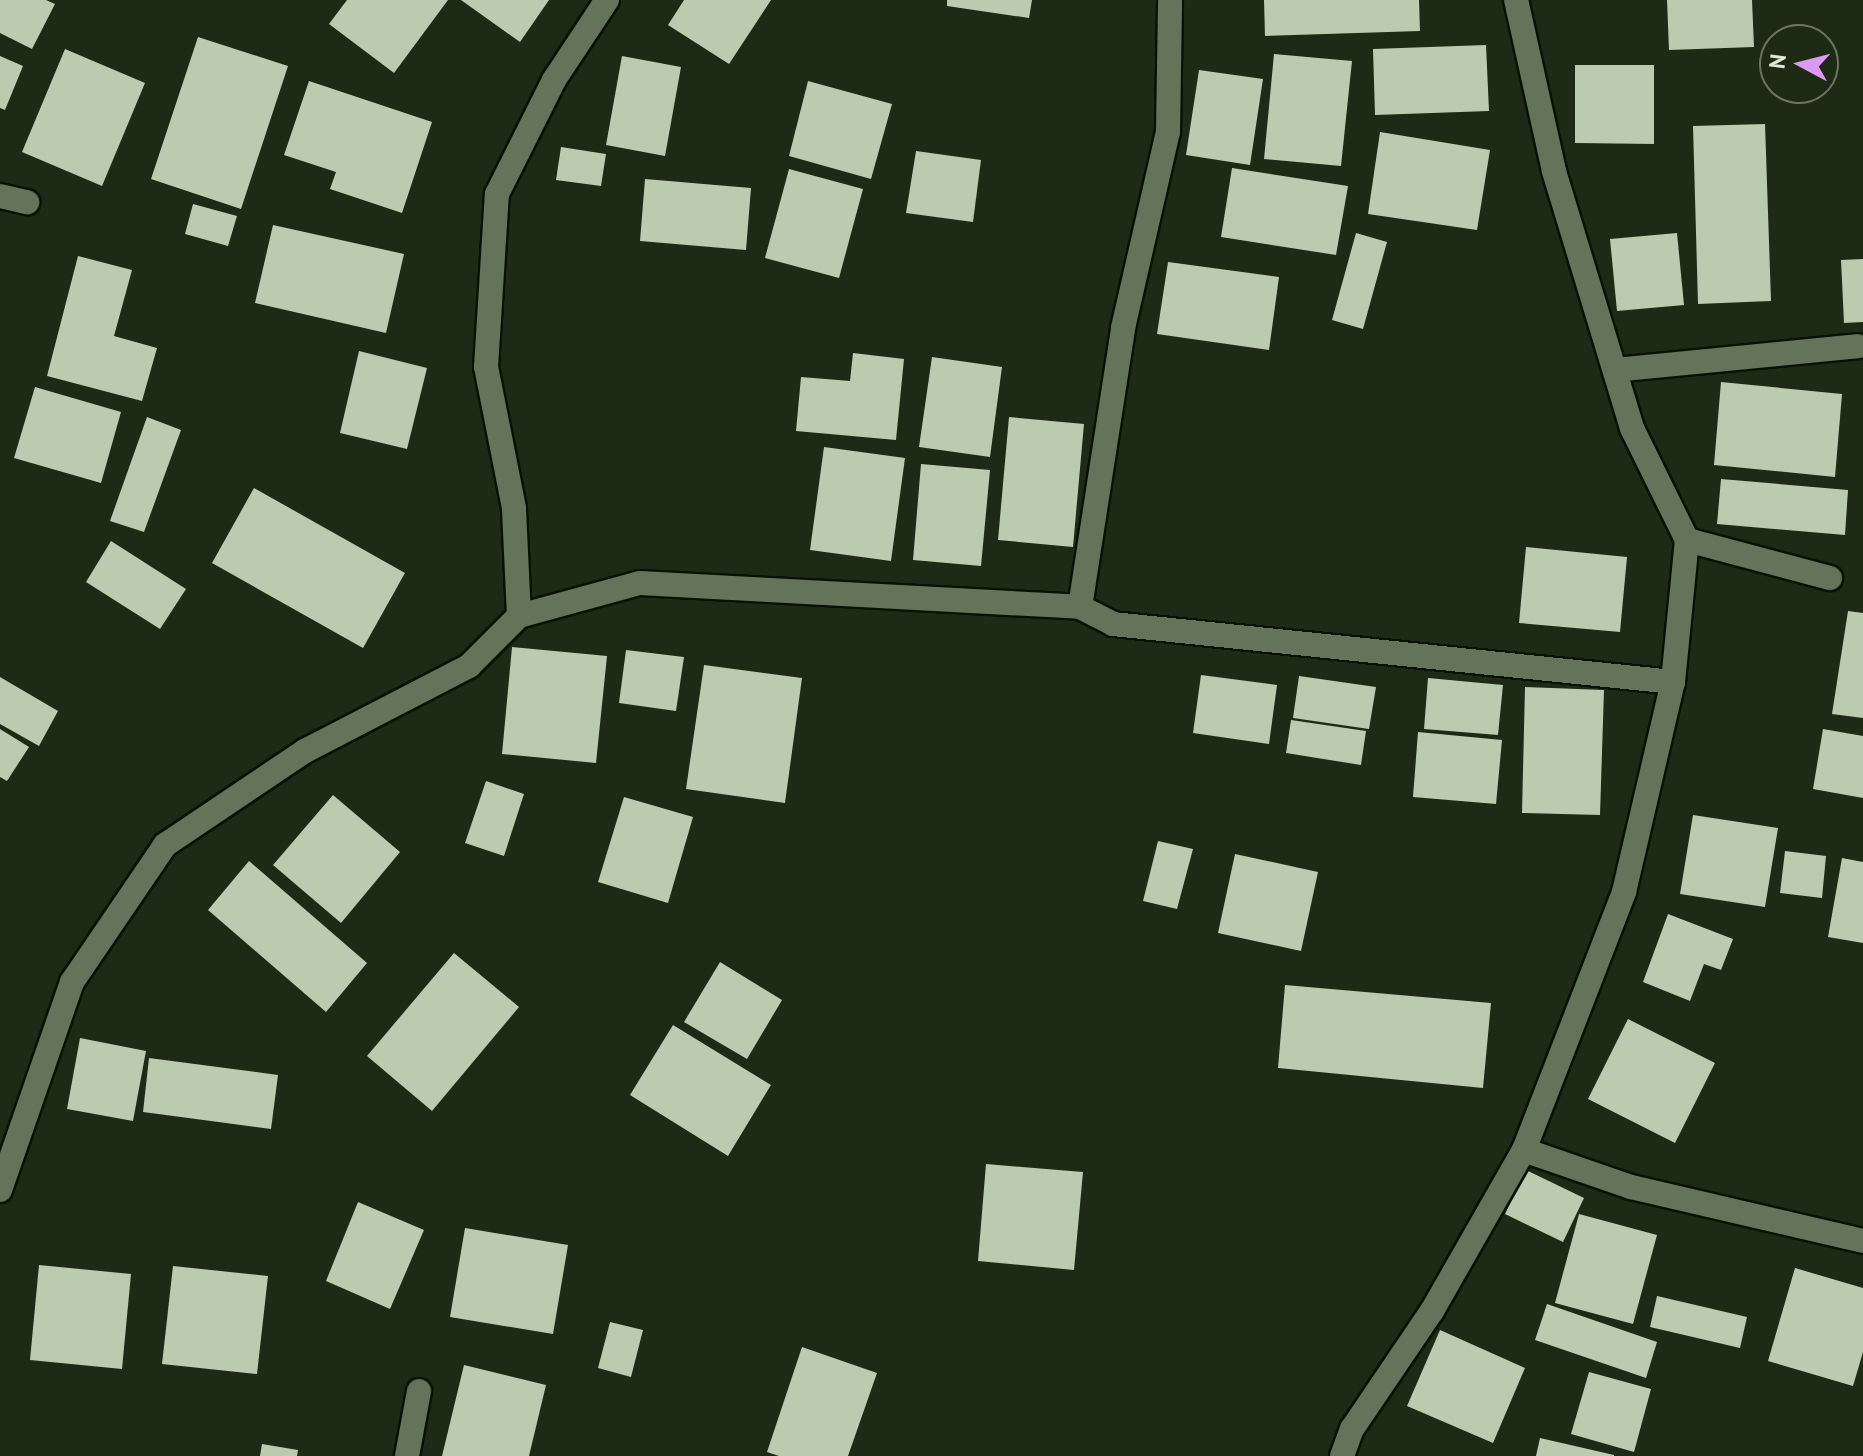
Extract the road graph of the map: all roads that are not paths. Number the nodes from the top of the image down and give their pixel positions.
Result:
1 (607, 0) edge
2 (1170, 0) edge
3 (1516, 0) edge
4 (0, 196) edge
5 (27, 202) dead end
6 (1858, 346) dead end
7 (1615, 370) junction
8 (1687, 540) junction
9 (1830, 578) dead end
10 (1080, 607) junction
11 (519, 616) junction
12 (1673, 682) junction
13 (1524, 1150) junction
14 (0, 1190) edge
15 (1863, 1241) edge
16 (419, 1391) dead end
17 (407, 1456) edge
18 (1342, 1456) edge

1 - 11 street
2 - 10 street
3 - 7 street
4 - 5 street
6 - 7 street
7 - 8 street
8 - 9 street
8 - 12 street
10 - 11 street
10 - 12 street
11 - 14 street
12 - 13 street
13 - 15 street
13 - 18 street
16 - 17 street

